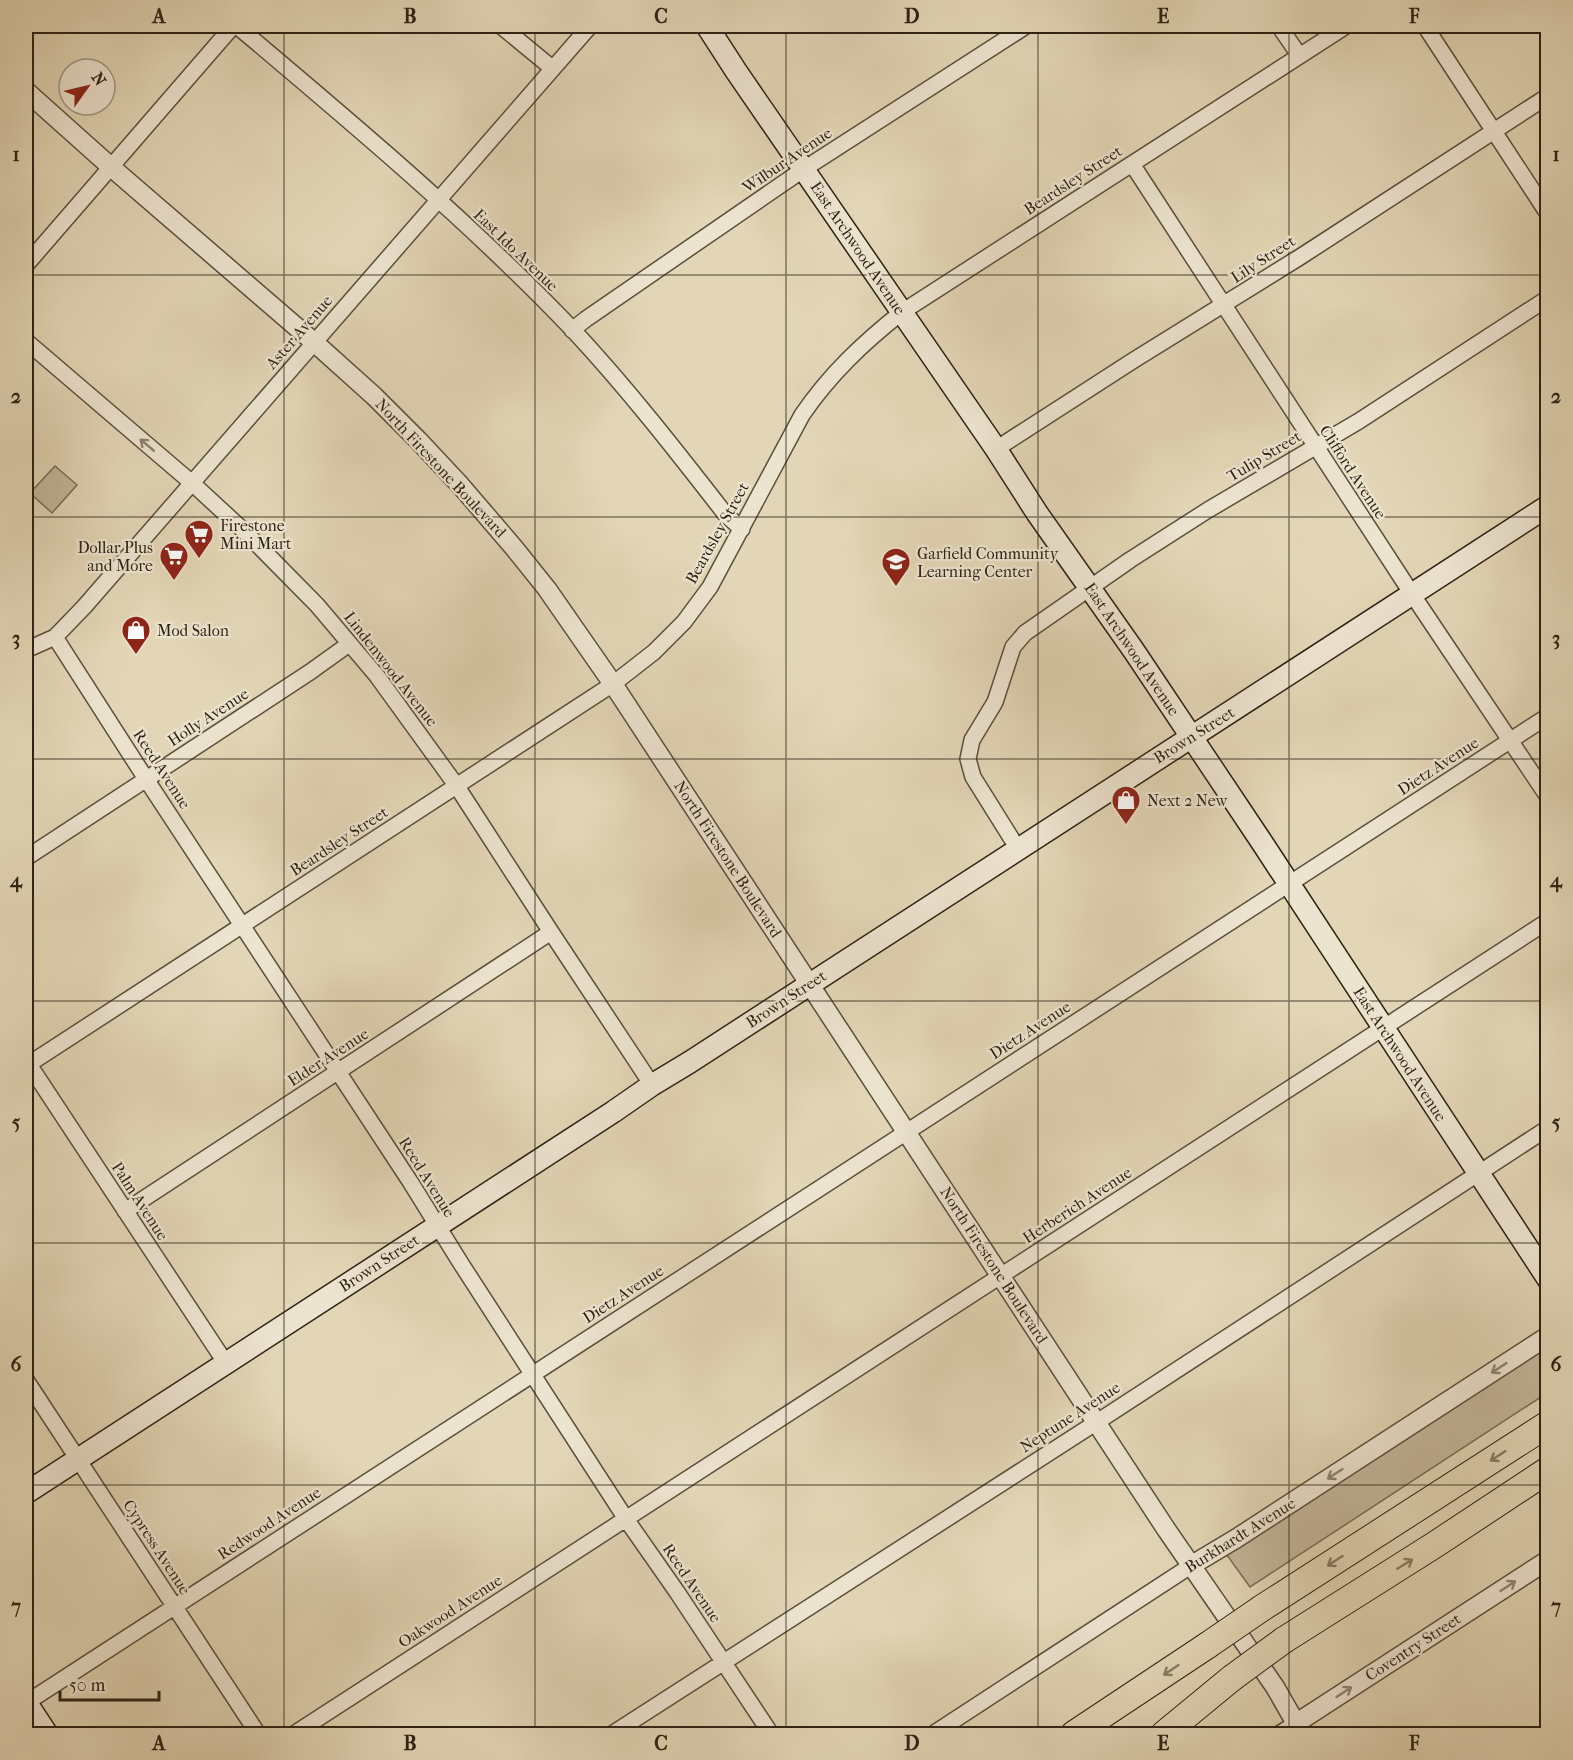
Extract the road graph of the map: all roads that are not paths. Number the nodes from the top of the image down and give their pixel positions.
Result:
1 (235, 26) edge
2 (501, 26) edge
3 (590, 26) edge
4 (707, 26) edge
5 (1026, 26) edge
6 (1279, 26) edge
7 (1346, 26) edge
8 (1425, 26) edge
9 (1299, 55) junction
10 (552, 68) junction
11 (26, 91) edge
12 (1548, 96) edge
13 (1493, 131) junction
14 (1132, 164) junction
15 (111, 167) junction
16 (804, 169) junction
17 (437, 200) junction
18 (1548, 214) edge
19 (26, 265) edge
20 (1548, 298) edge
21 (1225, 305) junction
22 (902, 312) junction
23 (572, 330) junction
24 (26, 341) edge
25 (315, 343) junction
26 (1315, 447) junction
27 (996, 449) junction
28 (192, 483) junction
29 (1548, 506) edge
30 (742, 529) junction
31 (1090, 587) junction
32 (1412, 594) junction
33 (55, 637) junction
34 (350, 644) junction
35 (26, 650) edge
36 (613, 684) junction
37 (1548, 716) edge
38 (1192, 736) junction
39 (1509, 740) junction
40 (146, 779) junction
41 (456, 785) junction
42 (1548, 797) edge
43 (1018, 849) junction
44 (26, 858) edge
45 (1288, 884) junction
46 (1548, 921) edge
47 (242, 925) junction
48 (550, 932) junction
49 (811, 984) junction
50 (1382, 1028) junction
51 (26, 1064) edge
52 (338, 1072) junction
53 (652, 1085) junction
54 (1548, 1128) edge
55 (907, 1132) junction
56 (1477, 1173) junction
57 (125, 1211) junction
58 (437, 1225) junction
59 (1001, 1275) junction
60 (1548, 1279) edge
61 (1548, 1336) edge
62 (225, 1362) junction
63 (534, 1375) junction
64 (26, 1380) edge
65 (1097, 1422) junction
66 (1548, 1424) edge
67 (77, 1459) junction
68 (1548, 1470) edge
69 (26, 1493) edge
70 (626, 1519) junction
71 (1548, 1560) edge
72 (1192, 1565) junction
73 (174, 1606) junction
74 (724, 1663) junction
75 (1134, 1694) junction
76 (26, 1703) edge
77 (1298, 1729) edge
78 (47, 1734) edge
79 (258, 1734) edge
80 (294, 1734) edge
81 (612, 1734) edge
82 (771, 1734) edge
83 (933, 1734) edge
84 (1074, 1734) edge
85 (1086, 1734) edge
86 (1164, 1734) edge
87 (1279, 1734) edge

1 - 15 street
1 - 17 street, East Ido Avenue
2 - 10 street
3 - 10 street, Aster Avenue
4 - 16 main road, East Archwood Avenue
5 - 16 street, Wilbur Avenue
6 - 9 street
7 - 9 street, Beardsley Street
8 - 13 street
9 - 14 street, Beardsley Street
10 - 17 street, Aster Avenue
11 - 15 street, North Firestone Boulevard
12 - 13 street, Lily Street
13 - 18 street
13 - 21 street, Lily Street
14 - 21 street, Clifford Avenue
14 - 22 street, Beardsley Street
15 - 19 street
15 - 25 street, North Firestone Boulevard
16 - 22 main road, East Archwood Avenue
16 - 23 street, Wilbur Avenue
17 - 23 street, East Ido Avenue
17 - 25 street, Aster Avenue
20 - 26 street, Tulip Street
21 - 26 street, Clifford Avenue
21 - 27 street, Lily Street
22 - 27 main road, East Archwood Avenue
22 - 30 street, Beardsley Street
23 - 30 street, East Ido Avenue
28 -> 24 street, Lindenwood Avenue
25 - 28 street, Aster Avenue
25 - 36 street, North Firestone Boulevard
26 - 31 street, Tulip Street
26 - 32 street, Clifford Avenue
27 - 31 main road, East Archwood Avenue
28 - 33 street, Aster Avenue
28 - 34 street, Lindenwood Avenue
29 - 32 main road, Brown Street
30 - 36 street, Beardsley Street
31 - 38 main road, East Archwood Avenue
31 - 43 street, Tulip Street
32 - 38 main road, Brown Street
32 - 39 street, Clifford Avenue
33 - 35 street, Aster Avenue
33 - 40 street, Reed Avenue
34 - 40 street, Holly Avenue
34 - 41 street, Lindenwood Avenue
36 - 41 street, Beardsley Street
36 - 49 street, North Firestone Boulevard
37 - 39 street, Dietz Avenue
38 - 43 main road, Brown Street
38 - 45 main road, East Archwood Avenue
39 - 42 street, Clifford Avenue
39 - 45 street, Dietz Avenue
40 - 44 street, Holly Avenue
40 - 47 street, Reed Avenue
41 - 47 street, Beardsley Street
41 - 48 street, Lindenwood Avenue
43 - 49 main road, Brown Street
45 - 50 main road, East Archwood Avenue
45 - 55 street, Dietz Avenue
46 - 50 street, Herberich Avenue
47 - 51 street, Beardsley Street
47 - 52 street, Reed Avenue
48 - 52 street, Elder Avenue
48 - 53 street, Lindenwood Avenue
49 - 53 main road, Brown Street
49 - 55 street, North Firestone Boulevard
50 - 56 main road, East Archwood Avenue
50 - 59 street, Herberich Avenue
51 - 57 street, Palm Avenue
52 - 57 street, Elder Avenue
52 - 58 street, Reed Avenue
53 - 58 main road, Brown Street
54 - 56 street, Neptune Avenue
55 - 59 street, North Firestone Boulevard
55 - 63 street, Dietz Avenue
56 - 60 main road, East Archwood Avenue
56 - 65 street, Neptune Avenue
57 - 62 street, Palm Avenue
58 - 62 main road, Brown Street
58 - 63 street, Reed Avenue
59 - 65 street, North Firestone Boulevard
59 - 70 street, Herberich Avenue
61 -> 72 street, Burkhardt Avenue
62 - 67 main road, Brown Street
63 - 70 street, Reed Avenue
63 - 73 street, Redwood Avenue
64 - 67 street, Cypress Avenue
65 - 72 street, North Firestone Boulevard
65 - 74 street, Neptune Avenue
66 -> 75 highway, bridge
67 - 69 main road, Brown Street
67 - 73 street, Cypress Avenue
86 -> 68 highway, bridge
70 - 74 street, Reed Avenue
70 - 80 street, Oakwood Avenue
77 -> 71 street, Coventry Street
72 - 77 street, North Firestone Boulevard
72 - 83 street, Burkhardt Avenue
73 - 76 street, Redwood Avenue
73 - 79 street, Cypress Avenue
74 - 81 street, Neptune Avenue
74 - 82 street, Reed Avenue
75 - 84 highway
75 - 85 highway
76 - 78 main road
77 - 87 street, Coventry Street

